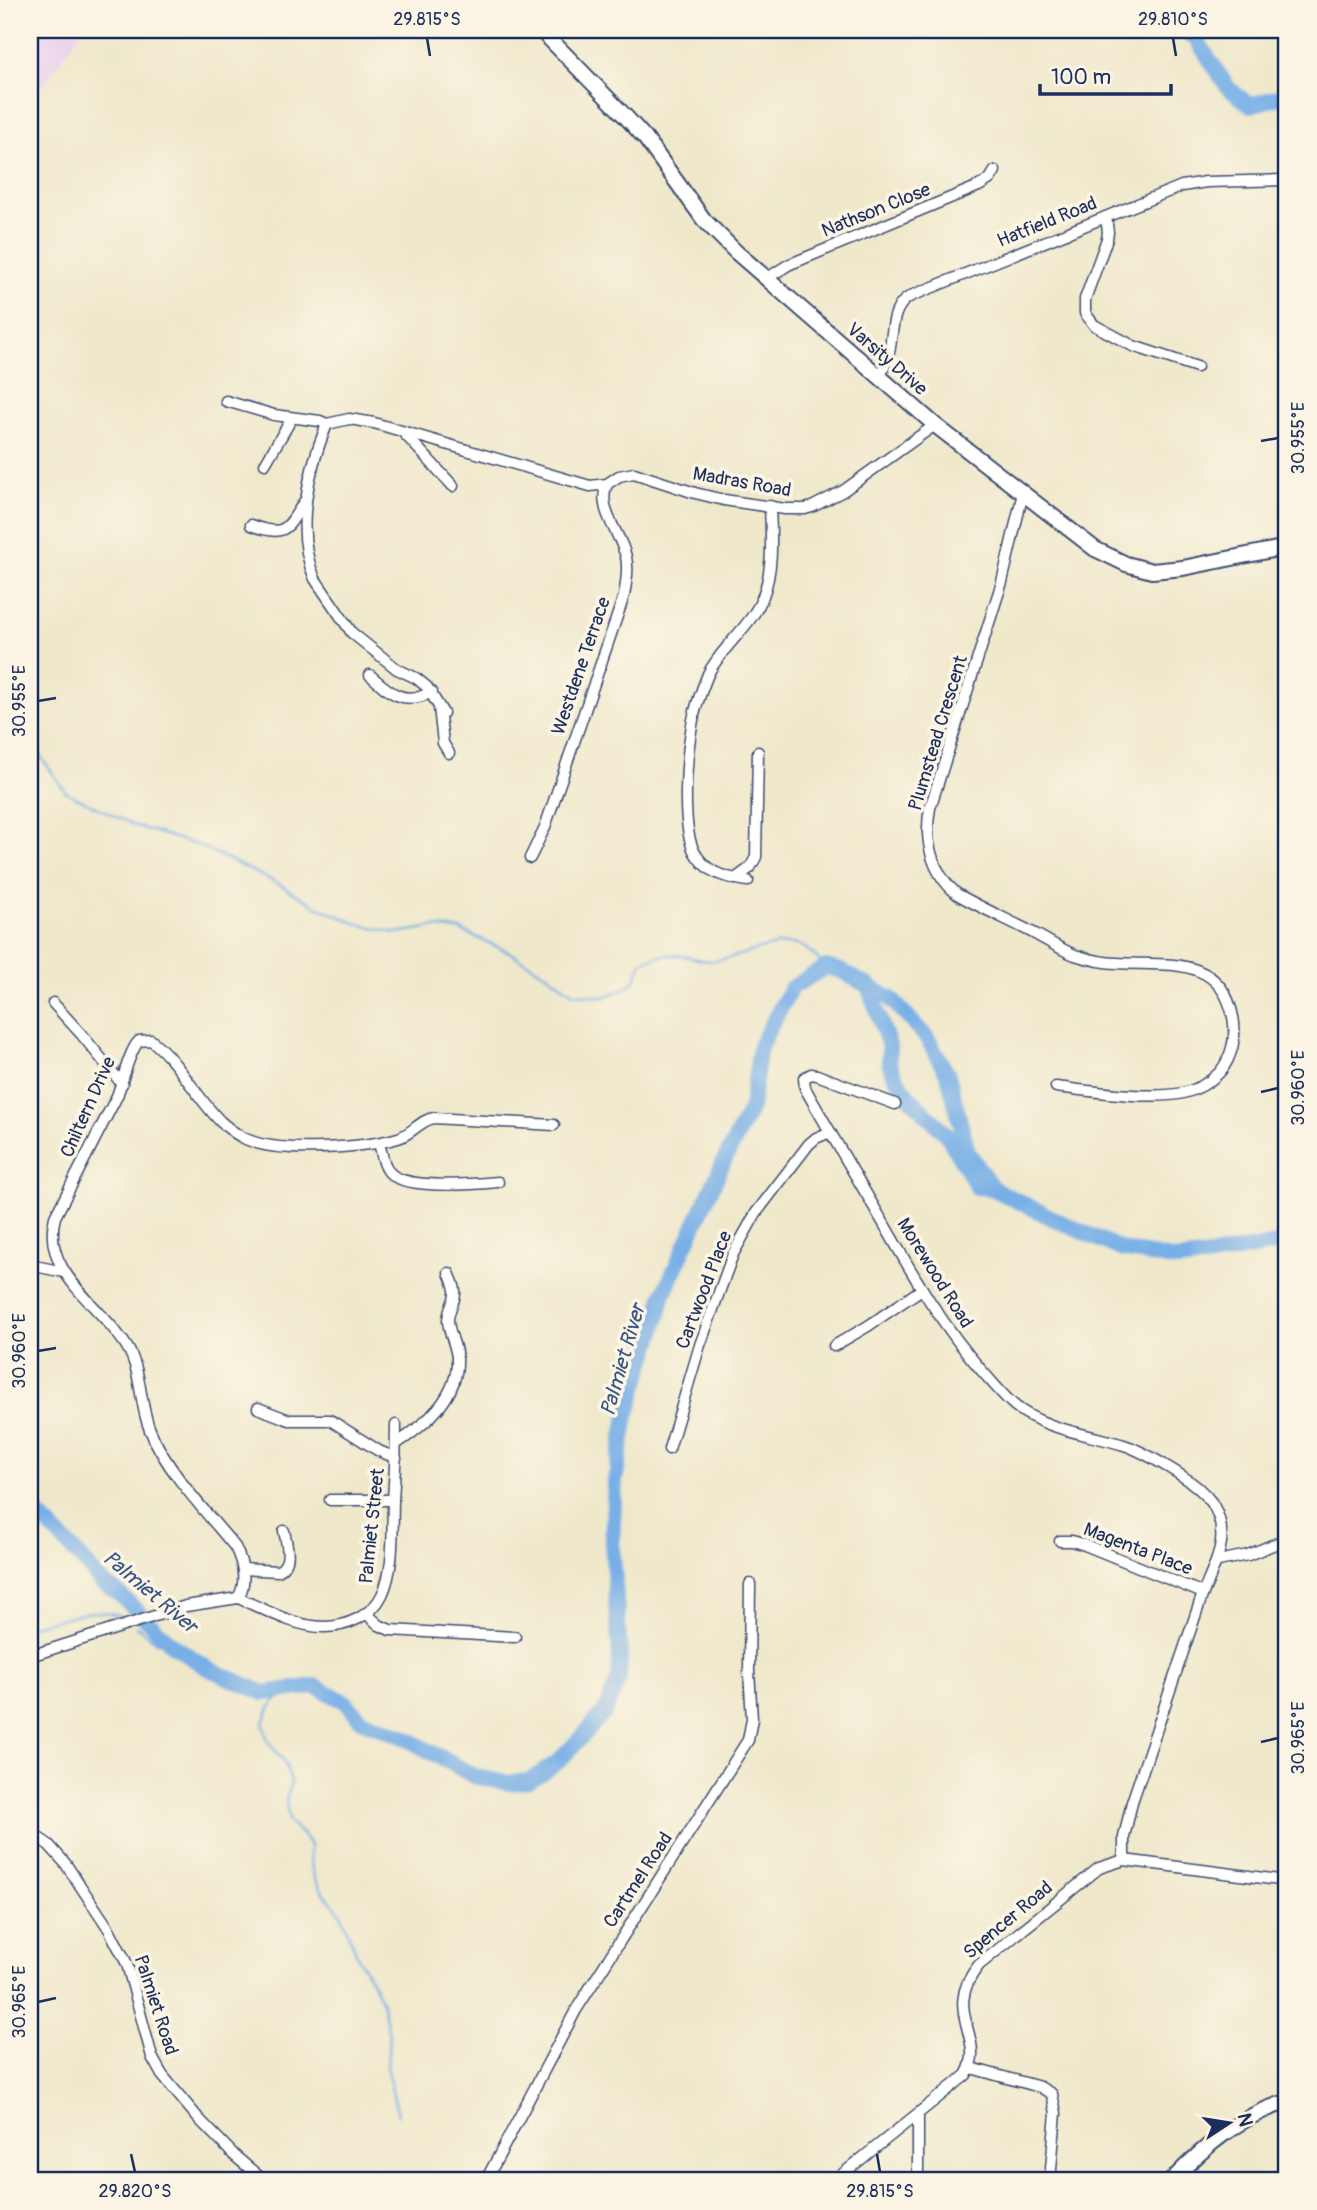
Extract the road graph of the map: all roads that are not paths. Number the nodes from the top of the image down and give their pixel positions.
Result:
1 (541, 30) edge
2 (995, 171) dead end
3 (1287, 180) edge
4 (1105, 217) junction
5 (766, 279) junction
6 (1197, 367) dead end
7 (879, 377) junction
8 (226, 401) dead end
9 (292, 418) junction
10 (327, 424) junction
11 (935, 425) junction
12 (402, 432) junction
13 (264, 464) dead end
14 (607, 484) junction
15 (453, 486) dead end
16 (1023, 493) junction
17 (306, 499) junction
18 (770, 506) junction
19 (251, 525) dead end
20 (1287, 547) edge
21 (370, 675) dead end
22 (432, 692) junction
23 (758, 752) dead end
24 (449, 753) dead end
25 (530, 858) dead end
26 (735, 879) junction
27 (748, 881) dead end
28 (53, 1003) dead end
29 (122, 1084) junction
30 (1056, 1087) dead end
31 (895, 1104) dead end
32 (554, 1125) dead end
33 (830, 1132) junction
34 (379, 1143) junction
35 (498, 1182) dead end
36 (30, 1265) edge
37 (64, 1272) junction
38 (449, 1273) dead end
39 (922, 1289) junction
40 (834, 1346) dead end
41 (258, 1408) dead end
42 (396, 1425) dead end
43 (396, 1444) junction
44 (669, 1449) dead end
45 (396, 1458) junction
46 (330, 1500) dead end
47 (393, 1500) junction
48 (284, 1531) dead end
49 (1287, 1539) edge
50 (1060, 1541) dead end
51 (1218, 1562) junction
52 (243, 1569) junction
53 (750, 1584) dead end
54 (1203, 1593) junction
55 (238, 1598) junction
56 (366, 1614) junction
57 (515, 1637) dead end
58 (30, 1656) edge
59 (30, 1832) edge
60 (1124, 1860) junction
61 (1287, 1881) edge
62 (971, 2068) junction
63 (1287, 2102) edge
64 (918, 2115) junction
65 (263, 2180) edge
66 (486, 2180) edge
67 (835, 2180) edge
68 (918, 2180) edge
69 (1050, 2180) edge
70 (1172, 2180) edge

1 - 5 street, Varsity Drive
2 - 5 street, Nathson Close
3 - 4 street, Hatfield Road
4 - 6 street
4 - 7 street, Hatfield Road
5 - 7 street, Varsity Drive
7 - 11 street, Varsity Drive
8 - 9 street
9 - 10 street
9 - 13 street
10 - 12 street
10 - 17 street
11 - 16 street, Varsity Drive
11 - 18 street, Madras Road
12 - 14 street
12 - 15 street
14 - 18 street, Madras Road
14 - 25 street, Westdene Terrace
16 - 20 street, Varsity Drive
16 - 30 street, Plumstead Crescent
17 - 19 street
17 - 22 street
18 - 26 street
21 - 22 street
22 - 24 street
23 - 26 street
26 - 27 street
28 - 29 street
29 - 34 street, Chiltern Drive
29 - 37 street, Chiltern Drive
31 - 33 street, Morewood Road
32 - 34 street, Chiltern Drive
33 - 39 street, Morewood Road
33 - 44 street, Cartwood Place
34 - 35 street
36 - 37 street
37 - 52 street, Chiltern Drive
38 - 43 street
39 - 40 street
39 - 51 street, Morewood Road
41 - 45 street
42 - 43 street, Palmiet Street
43 - 45 street, Palmiet Street
45 - 47 street, Palmiet Street
46 - 47 street
47 - 56 street, Palmiet Street
48 - 52 street
49 - 51 street
50 - 54 street, Magenta Place
51 - 54 street, Morewood Road
52 - 55 street
53 - 66 street, Cartmel Road
54 - 60 street, Morewood Road
55 - 56 street
55 - 58 street
56 - 57 street
59 - 65 street, Palmiet Road
60 - 61 street
60 - 62 street, Spencer Road
62 - 64 street
62 - 69 street
63 - 70 street
64 - 67 street
64 - 68 street

